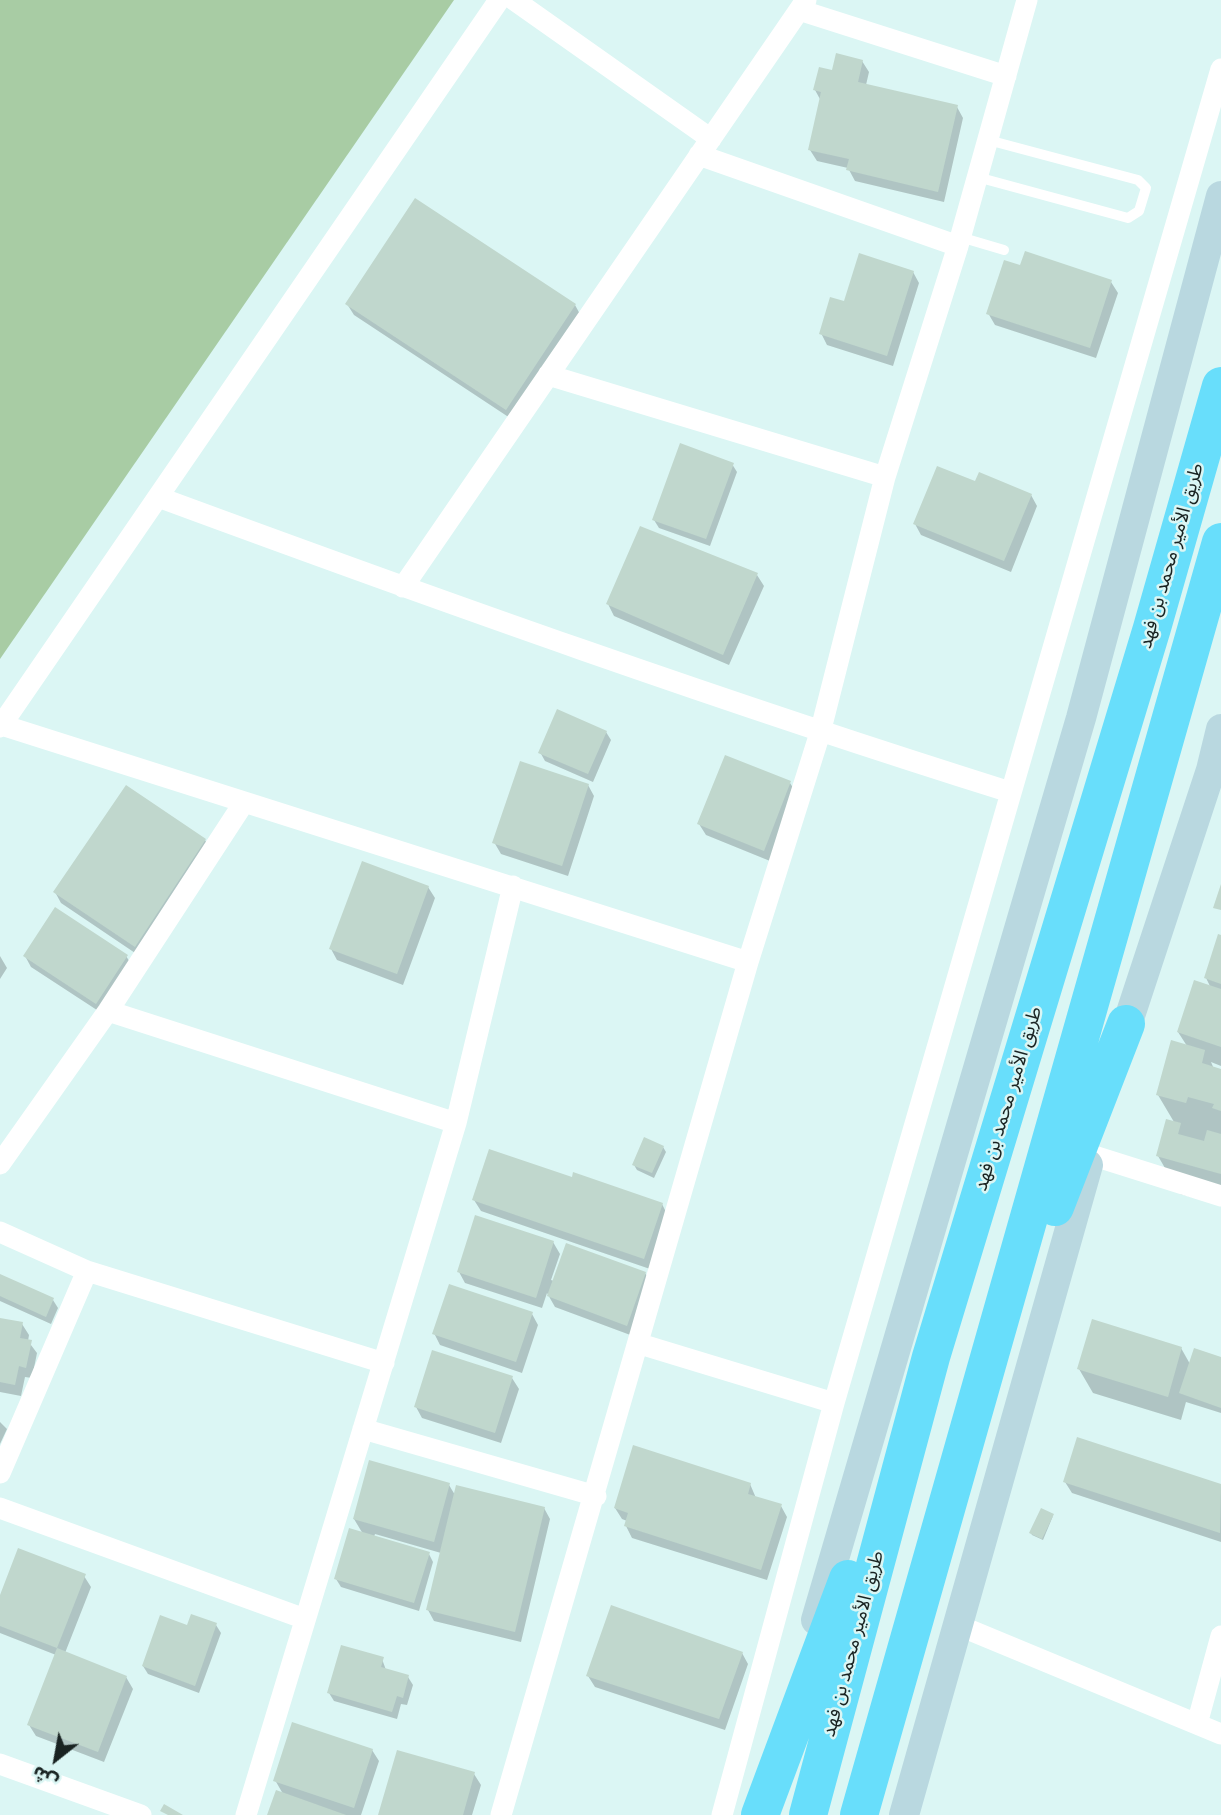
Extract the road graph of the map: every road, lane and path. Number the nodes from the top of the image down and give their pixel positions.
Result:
1 (499, 0) edge
2 (514, 0) edge
3 (1027, 0) edge
4 (803, 5) edge
5 (1221, 69) edge
6 (1006, 76) junction
7 (988, 140) junction
8 (705, 147) junction
9 (978, 177) junction
10 (1221, 196) edge
11 (959, 242) junction
12 (1004, 250) dead end
13 (548, 375) junction
14 (1221, 386) edge
15 (885, 477) junction
16 (158, 497) junction
17 (1221, 542) edge
18 (402, 587) junction
19 (1, 726) edge
20 (1221, 729) edge
21 (820, 733) junction
22 (1010, 792) junction
23 (243, 804) junction
24 (513, 886) junction
25 (748, 962) junction
26 (108, 1011) junction
27 (1126, 1024) junction
28 (456, 1124) junction
29 (1091, 1156) junction
30 (0, 1164) edge
31 (1221, 1196) edge
32 (0, 1232) edge
33 (88, 1271) junction
34 (640, 1344) junction
35 (931, 1357) junction
36 (384, 1363) junction
37 (834, 1403) junction
38 (363, 1430) junction
39 (0, 1473) edge
40 (596, 1496) junction
41 (0, 1508) edge
42 (924, 1586) junction
43 (305, 1619) junction
44 (960, 1626) junction
45 (1221, 1636) edge
46 (1197, 1724) junction
47 (1221, 1734) edge
48 (0, 1764) edge
49 (141, 1815) edge
50 (246, 1815) edge
51 (501, 1815) edge
52 (722, 1815) edge
53 (760, 1815) edge
54 (808, 1815) edge
55 (859, 1815) edge
56 (904, 1815) edge

1 - 16 street
2 - 8 street
3 - 6 street
4 - 6 street
4 - 8 street
5 - 22 street
6 - 7 street
7 - 9 street
7 - 9 lane
8 - 11 street
8 - 13 street
9 - 11 street
10 - 53 main road
11 - 12 lane
11 - 15 street
13 - 15 street
13 - 18 street
14 - 35 highway, طريق الأمير محمد بن فهد
15 - 21 street
16 - 18 street
16 - 19 street
17 - 42 highway
18 - 21 street
19 - 23 street
20 - 27 main road
21 - 22 street
21 - 25 street
22 - 37 street
23 - 24 street
23 - 26 street
24 - 25 street
24 - 28 street
25 - 34 street
26 - 28 street
26 - 30 street
27 - 29 main road
27 - 42 highway
28 - 36 street
29 - 31 street
29 - 44 main road
32 - 33 street
33 - 36 street
33 - 39 street
34 - 37 street
34 - 40 street
35 - 53 highway
35 - 54 highway, طريق الأمير محمد بن فهد
36 - 38 street
37 - 52 street
38 - 40 street
38 - 43 street
40 - 51 street
41 - 43 street
42 - 55 highway
43 - 50 street
44 - 46 street
44 - 56 main road
45 - 46 street
46 - 47 street
48 - 49 street

